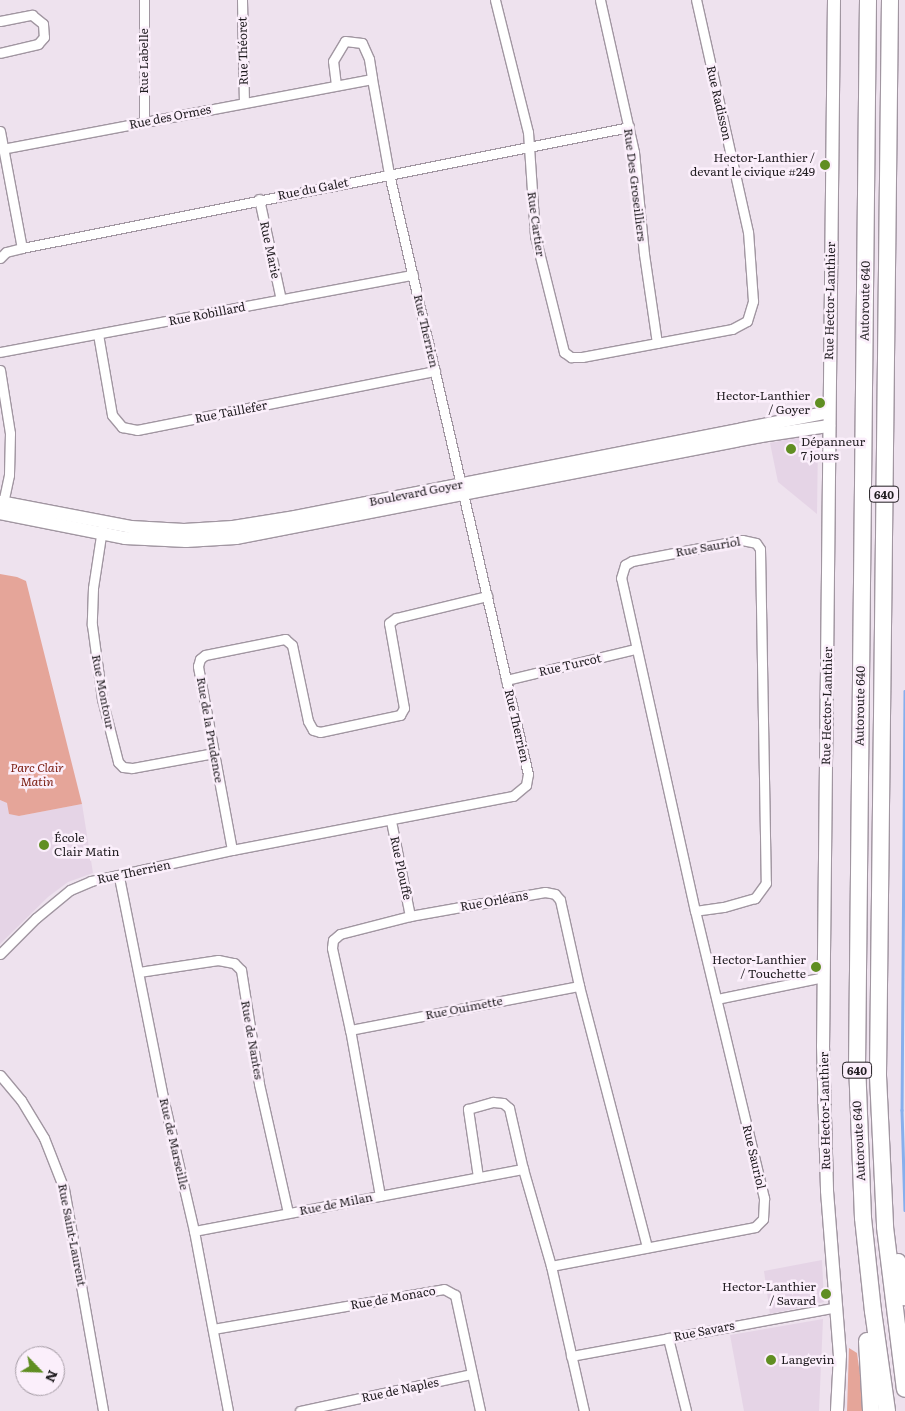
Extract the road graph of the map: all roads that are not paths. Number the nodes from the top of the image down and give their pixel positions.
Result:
1 (144, 0) edge
2 (242, 0) edge
3 (495, 0) edge
4 (600, 0) edge
5 (696, 0) edge
6 (834, 0) edge
7 (868, 0) edge
8 (890, 0) edge
9 (0, 21) edge
10 (0, 53) edge
11 (372, 79) junction
12 (336, 85) junction
13 (244, 103) junction
14 (144, 122) junction
15 (629, 127) junction
16 (0, 131) edge
17 (530, 147) junction
18 (3, 149) junction
19 (389, 174) junction
20 (259, 199) junction
21 (22, 248) junction
22 (0, 258) edge
23 (413, 275) junction
24 (281, 300) junction
25 (98, 334) junction
26 (658, 343) junction
27 (0, 352) edge
28 (0, 370) edge
29 (435, 371) junction
30 (829, 412) junction
31 (829, 426) junction
32 (462, 489) junction
33 (1, 508) edge
34 (102, 529) junction
35 (487, 596) junction
36 (635, 649) junction
37 (506, 680) junction
38 (214, 753) junction
39 (391, 821) junction
40 (232, 850) junction
41 (119, 877) junction
42 (695, 911) junction
43 (410, 916) junction
44 (0, 954) edge
45 (139, 972) junction
46 (824, 977) junction
47 (579, 986) junction
48 (717, 999) junction
49 (350, 1030) junction
50 (0, 1075) edge
51 (523, 1169) junction
52 (478, 1177) junction
53 (882, 1179) junction
54 (380, 1196) junction
55 (288, 1213) junction
56 (863, 1218) junction
57 (194, 1231) junction
58 (647, 1247) junction
59 (551, 1266) junction
60 (905, 1297) edge
61 (837, 1307) junction
62 (213, 1330) junction
63 (668, 1338) junction
64 (571, 1356) junction
65 (471, 1374) junction
66 (905, 1389) edge
67 (103, 1411) edge
68 (228, 1411) edge
69 (300, 1411) edge
70 (480, 1411) edge
71 (584, 1411) edge
72 (686, 1411) edge
73 (837, 1411) edge
74 (871, 1411) edge
75 (887, 1411) edge

1 - 14 street, Rue Labelle
2 - 13 street, Rue Théoret
3 - 17 street, Rue Cartier
4 - 15 street, Rue Des Groseilliers
5 - 26 street, Rue Radisson
6 - 30 street, Rue Hector-Lanthier
7 - 56 highway, Autoroute 640 / 640
8 - 53 highway, Autoroute 640 / 640
9 - 10 street
11 - 12 street, Rue des Ormes
11 - 12 street
11 - 19 street
12 - 13 street, Rue des Ormes
13 - 14 street, Rue des Ormes
14 - 18 street, Rue des Ormes
15 - 17 street, Rue du Galet
15 - 26 street, Rue Des Groseilliers
16 - 18 street
17 - 19 street, Rue du Galet
17 - 26 street, Rue Cartier
18 - 21 street
19 - 20 street, Rue du Galet
19 - 23 street, Rue Therrien
20 - 21 street, Rue du Galet
20 - 24 street, Rue Marie
21 - 22 street, Rue du Galet
23 - 24 street, Rue Robillard
23 - 29 street, Rue Therrien
24 - 25 street, Rue Robillard
25 - 27 street, Rue Robillard
25 - 29 street, Rue Taillefer
28 - 33 street
29 - 32 street, Rue Therrien
30 - 31 street, Rue Hector-Lanthier
30 - 32 street, Boulevard Goyer
31 - 32 street, Boulevard Goyer
31 - 46 street, Rue Hector-Lanthier
32 - 34 street, Boulevard Goyer
32 - 35 street, Rue Therrien
33 - 34 street, Boulevard Goyer
34 - 38 street, Rue Montour
35 - 37 street, Rue Therrien
35 - 38 street, Rue de la Prudence
36 - 37 street, Rue Turcot
36 - 42 street, Rue Sauriol
36 - 42 street, Rue Sauriol
37 - 39 street, Rue Therrien
38 - 40 street, Rue de la Prudence
39 - 40 street, Rue Therrien
39 - 43 street, Rue Plouffe
40 - 41 street, Rue Therrien
41 - 44 street, Rue Therrien
41 - 45 street, Rue de Marseille
42 - 48 street, Rue Sauriol
43 - 47 street, Rue Orléans
43 - 49 street, Rue Orléans
45 - 55 street, Rue de Nantes
45 - 57 street, Rue de Marseille
46 - 48 street
46 - 61 street, Rue Hector-Lanthier
47 - 49 street, Rue Ouimette
47 - 58 street, Rue Orléans
48 - 58 street, Rue Sauriol
49 - 54 street, Rue Orléans
50 - 67 street, Rue Saint-Laurent
51 - 52 street, Rue de Milan
51 - 52 street
51 - 59 street
52 - 54 street, Rue de Milan
53 - 60 highway
53 - 66 highway, Autoroute 640 / 640
54 - 55 street, Rue de Milan
55 - 57 street, Rue de Milan
56 - 74 highway
56 - 75 highway, Autoroute 640 / 640
57 - 62 street, Rue de Marseille
58 - 59 street, Rue Sauriol
59 - 64 street
61 - 63 street, Rue Savars
61 - 73 street, Rue Hector-Lanthier
62 - 65 street, Rue de Monaco
62 - 68 street, Rue de Marseille
63 - 64 street, Rue Savars
63 - 72 street
64 - 71 street
65 - 69 street, Rue de Naples
65 - 70 street, Rue de Monaco

